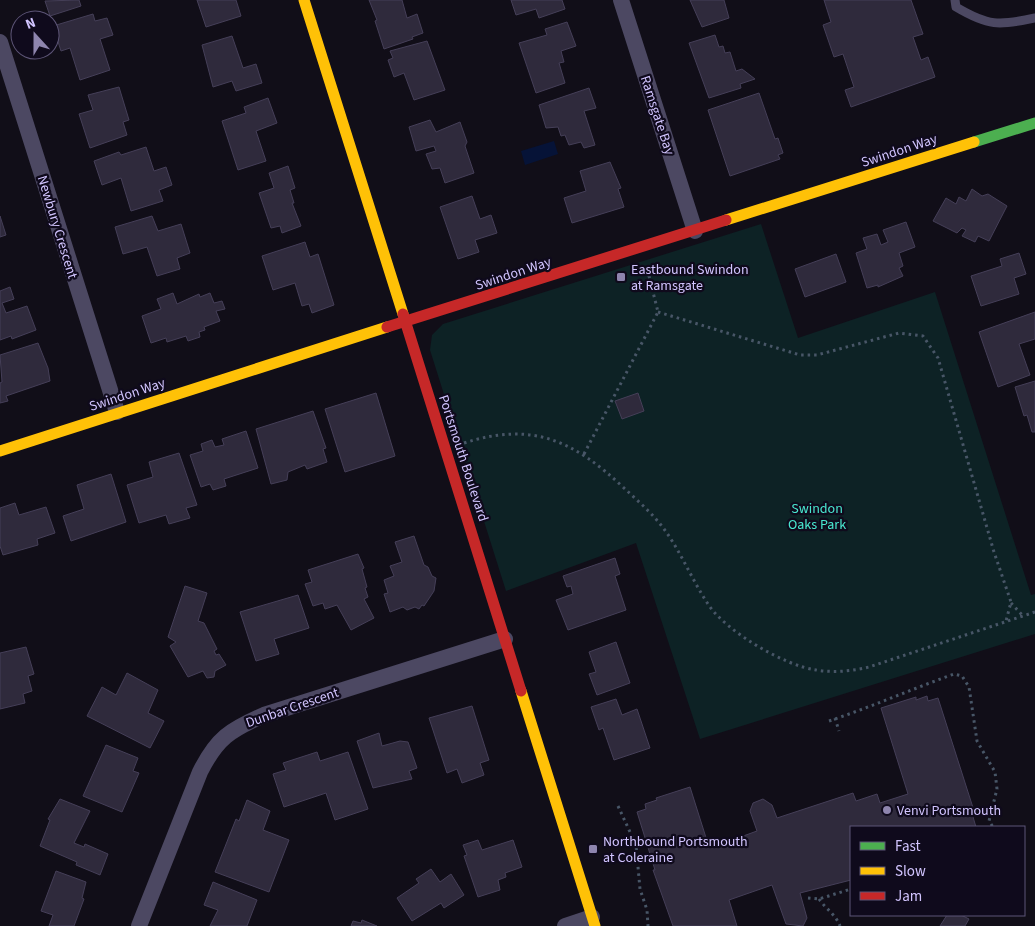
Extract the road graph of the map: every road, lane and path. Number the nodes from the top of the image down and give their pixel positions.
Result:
1 (304, 0) edge
2 (621, 0) edge
3 (955, 0) edge
4 (1035, 18) edge
5 (0, 42) edge
6 (1035, 123) edge
7 (695, 231) junction
8 (641, 248) junction
9 (658, 312) junction
10 (405, 323) junction
11 (117, 412) junction
12 (445, 449) junction
13 (0, 451) edge
14 (584, 454) junction
15 (1010, 602) junction
16 (1035, 612) edge
17 (1023, 616) junction
18 (1005, 621) junction
19 (505, 639) junction
20 (836, 718) junction
21 (829, 721) dead end
22 (840, 731) dead end
23 (618, 806) dead end
24 (992, 826) edge
25 (850, 889) edge
26 (808, 898) dead end
27 (820, 899) junction
28 (593, 921) edge
29 (139, 926) edge
30 (564, 926) edge
31 (648, 926) edge
32 (840, 926) edge

1 - 10 street, Portsmouth Boulevard
2 - 7 street, Ramsgate Bay
3 - 4 lane
5 - 11 street, Newbury Crescent
6 - 7 street, Swindon Way
7 - 8 street, Swindon Way
8 - 9 path
8 - 10 street, Swindon Way
9 - 14 path
9 - 15 path
10 - 11 street, Swindon Way
10 - 12 street, Portsmouth Boulevard
11 - 13 street, Swindon Way
12 - 14 path
12 - 19 street, Portsmouth Boulevard
14 - 18 path
15 - 17 path
15 - 18 path
16 - 17 path
17 - 18 path
19 - 28 street, Portsmouth Boulevard
19 - 29 street, Dunbar Crescent
20 - 21 path
20 - 22 path
20 - 24 path
23 - 31 path
25 - 27 path
26 - 27 path
27 - 32 path
28 - 30 street

